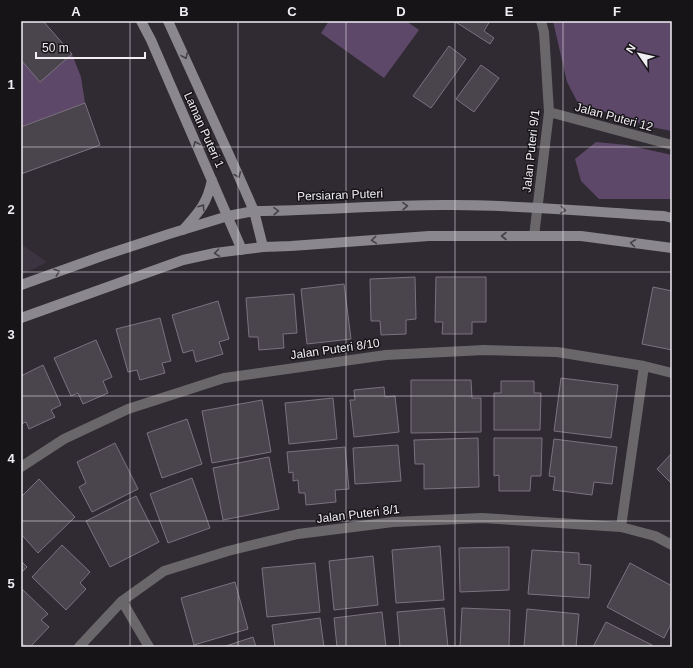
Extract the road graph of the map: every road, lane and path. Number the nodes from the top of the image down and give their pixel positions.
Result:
1 (142, 21) edge
2 (168, 21) edge
3 (541, 21) edge
4 (549, 112) junction
5 (672, 145) edge
6 (212, 180) junction
7 (538, 208) junction
8 (254, 211) junction
9 (228, 216) junction
10 (672, 218) edge
11 (183, 230) junction
12 (534, 236) junction
13 (263, 247) junction
14 (672, 248) edge
15 (242, 250) junction
16 (21, 286) edge
17 (21, 318) edge
18 (644, 366) junction
19 (672, 374) edge
20 (21, 467) edge
21 (621, 527) junction
22 (672, 545) edge
23 (122, 601) junction
24 (78, 647) edge
25 (149, 647) edge

6 -> 1 main road, Laman Puteri 1
2 -> 8 main road, Laman Puteri 1
3 - 4 street, Jalan Puteri 9/1
4 - 5 street, Jalan Puteri 12
4 - 7 street, Jalan Puteri 9/1
6 - 9 main road, Laman Puteri 1
11 -> 6 main road
8 -> 7 main road, Persiaran Puteri
7 -> 10 main road, Persiaran Puteri
7 - 12 street, Jalan Puteri 9/1
8 - 9 main road, Persiaran Puteri
8 - 13 main road, Laman Puteri 1
9 - 11 main road, Persiaran Puteri
9 - 15 main road, Laman Puteri 1
16 -> 11 main road, Persiaran Puteri
12 -> 13 main road
14 -> 12 main road
13 - 15 main road
15 -> 17 main road
18 - 19 street, Jalan Puteri 8/10
18 - 20 street, Jalan Puteri 8/10
18 - 21 street
21 - 22 street, Jalan Puteri 8/1
21 - 23 street, Jalan Puteri 8/1
23 - 24 street, Jalan Puteri 8/1
23 - 25 street

